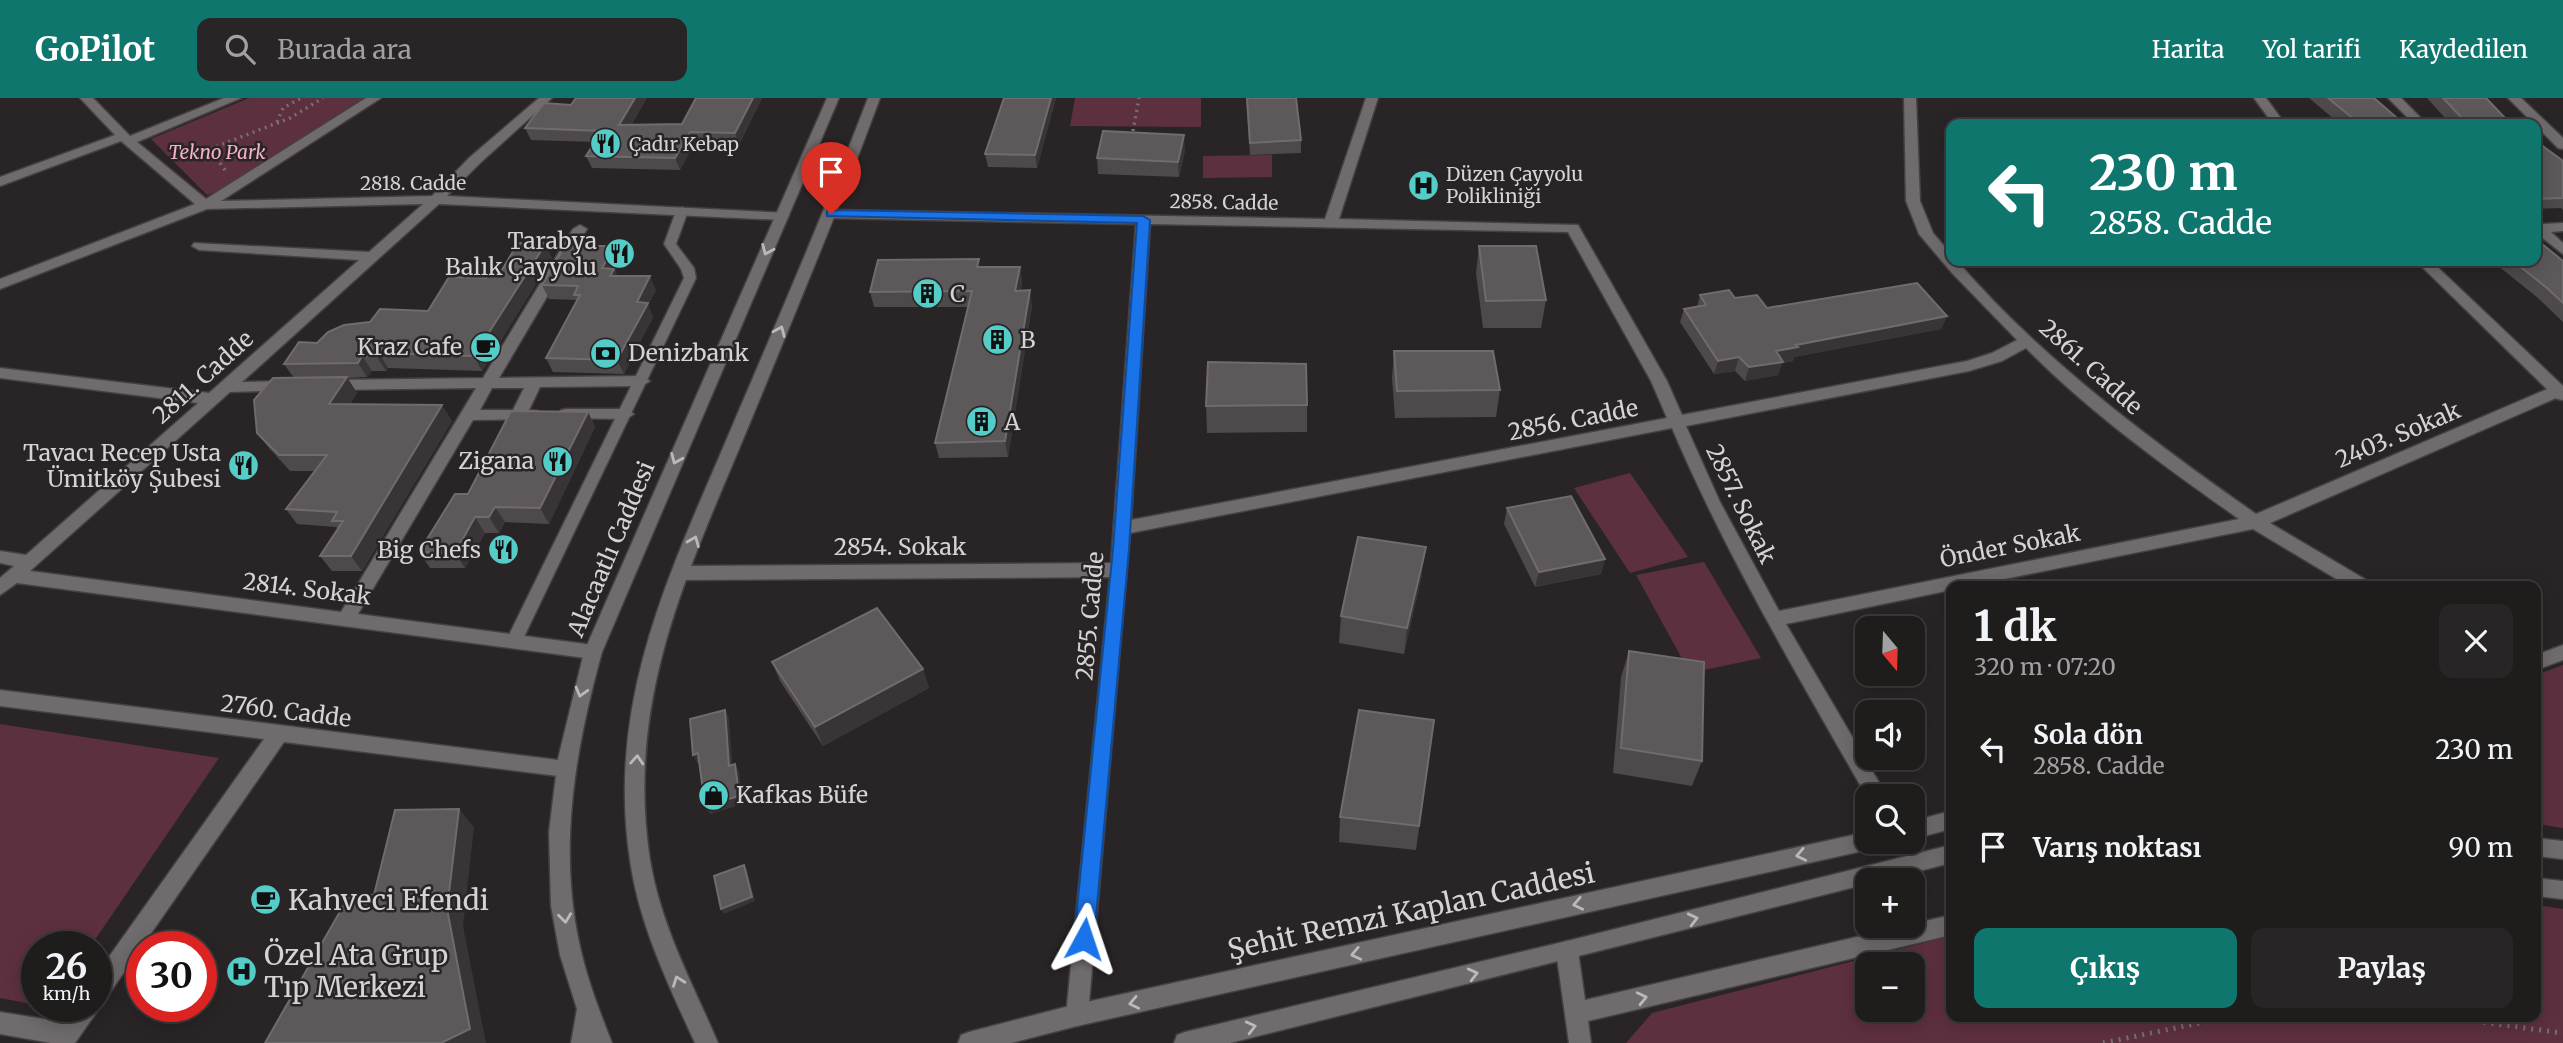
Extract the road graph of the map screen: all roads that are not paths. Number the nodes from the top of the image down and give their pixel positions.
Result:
1 (86, 98) edge
2 (235, 98) edge
3 (375, 98) edge
4 (546, 98) edge
5 (833, 98) edge
6 (874, 98) edge
7 (1372, 98) edge
8 (1910, 98) edge
9 (2260, 98) edge
10 (2394, 98) edge
11 (2514, 98) edge
12 (2275, 119) edge
13 (2416, 119) edge
14 (2536, 119) edge
15 (2541, 124) edge
16 (126, 138) junction
17 (2563, 145) edge
18 (0, 182) edge
19 (436, 200) junction
20 (205, 205) junction
21 (682, 211) junction
22 (831, 214) junction
23 (782, 216) junction
24 (1143, 220) junction
25 (1331, 223) junction
26 (2563, 227) edge
27 (1573, 228) joint
28 (2541, 228) edge
29 (580, 229) dead end
30 (2541, 231) edge
31 (199, 246) dead end
32 (2563, 250) edge
33 (373, 257) junction
34 (1946, 257) edge
35 (1954, 266) edge
36 (2428, 266) edge
37 (0, 284) edge
38 (2026, 341) junction
39 (0, 373) edge
40 (642, 381) junction
41 (535, 382) junction
42 (488, 383) junction
43 (227, 387) junction
44 (2561, 393) edge
45 (213, 399) junction
46 (625, 414) junction
47 (469, 415) junction
48 (518, 415) junction
49 (1677, 424) junction
50 (2255, 522) junction
51 (1122, 528) junction
52 (0, 557) edge
53 (30, 562) junction
54 (1119, 570) junction
55 (681, 573) junction
56 (14, 576) junction
57 (1962, 581) edge
58 (2354, 581) edge
59 (1946, 584) edge
60 (0, 588) edge
61 (346, 619) junction
62 (1774, 619) junction
63 (514, 641) junction
64 (593, 652) junction
65 (2563, 652) edge
66 (2541, 661) edge
67 (0, 698) edge
68 (278, 735) junction
69 (566, 769) junction
70 (1870, 784) edge
71 (1946, 821) edge
72 (1925, 827) edge
73 (1855, 844) edge
74 (2541, 848) edge
75 (2563, 850) edge
76 (1946, 855) edge
77 (2541, 888) edge
78 (2563, 890) edge
79 (1946, 926) edge
80 (1567, 951) junction
81 (112, 971) edge
82 (588, 1010) junction
83 (1576, 1013) junction
84 (1077, 1015) junction
85 (76, 1022) edge
86 (0, 1023) edge
87 (65, 1038) edge
88 (1197, 1042) edge
89 (582, 1043) edge
90 (601, 1043) edge
91 (706, 1043) edge
92 (970, 1043) edge
93 (1580, 1043) edge

1 - 16 street
2 - 16 street
3 - 20 street
4 - 19 street, 2811. Cadde
5 - 23 street, Alacaatlı Caddesi
6 - 22 street
7 - 25 street
8 - 34 street, 2861. Cadde
9 - 12 street
10 - 13 street
11 - 14 street
15 - 17 street
16 - 18 street
16 - 20 street
19 - 20 street, 2818. Cadde
19 - 21 street, 2818. Cadde
19 - 33 street, 2811. Cadde
20 - 37 street
21 - 23 street, 2818. Cadde
21 - 40 lane
22 - 24 street, 2858. Cadde
55 -> 22 street
23 -> 64 street, Alacaatlı Caddesi
24 - 25 street, 2858. Cadde
24 - 51 street, 2855. Cadde
25 - 27 street, 2858. Cadde
26 - 28 street
27 - 49 street, 2857. Sokak
29 - 42 street
30 - 32 street
31 - 33 street
33 - 43 street, 2811. Cadde
35 - 38 street, 2861. Cadde
36 - 44 street
38 - 49 street, 2856. Cadde
38 - 50 street, 2861. Cadde
39 - 45 street
40 - 41 street
40 - 46 lane
41 - 42 street
41 - 48 street
42 - 43 street
42 - 47 street
43 - 45 street, 2811. Cadde
44 - 50 street, 2403. Sokak
45 - 53 street, 2811. Cadde
46 - 48 street
46 - 63 lane
47 - 48 street
47 - 61 street
49 - 51 street, 2856. Cadde
49 - 62 street, 2857. Sokak
50 - 57 street, Önder Sokak
50 - 58 street, 2861. Cadde
51 - 54 street, 2855. Cadde
52 - 53 street
53 - 56 street, 2811. Cadde
54 - 55 street, 2854. Sokak
54 - 84 street, 2855. Cadde
91 -> 55 street
56 - 60 street, 2811. Cadde
56 - 61 street, 2814. Sokak
59 - 62 street, Önder Sokak
61 - 63 street, 2814. Sokak
62 - 70 street, 2857. Sokak
63 - 64 street, 2814. Sokak
64 -> 69 street, Alacaatlı Caddesi
65 - 66 street
67 - 68 street, 2760. Cadde
68 - 69 street, 2760. Cadde
68 - 81 street
69 -> 82 street, Alacaatlı Caddesi
71 - 72 street
73 -> 84 street, Şehit Remzi Kaplan Caddesi
74 - 75 street
80 -> 76 street
77 - 78 street
83 -> 79 street
80 - 83 street
88 -> 80 street
82 - 89 street
82 - 90 street, Alacaatlı Caddesi
83 - 93 street
84 - 92 street, Şehit Remzi Kaplan Caddesi
85 - 87 street
86 - 87 street

